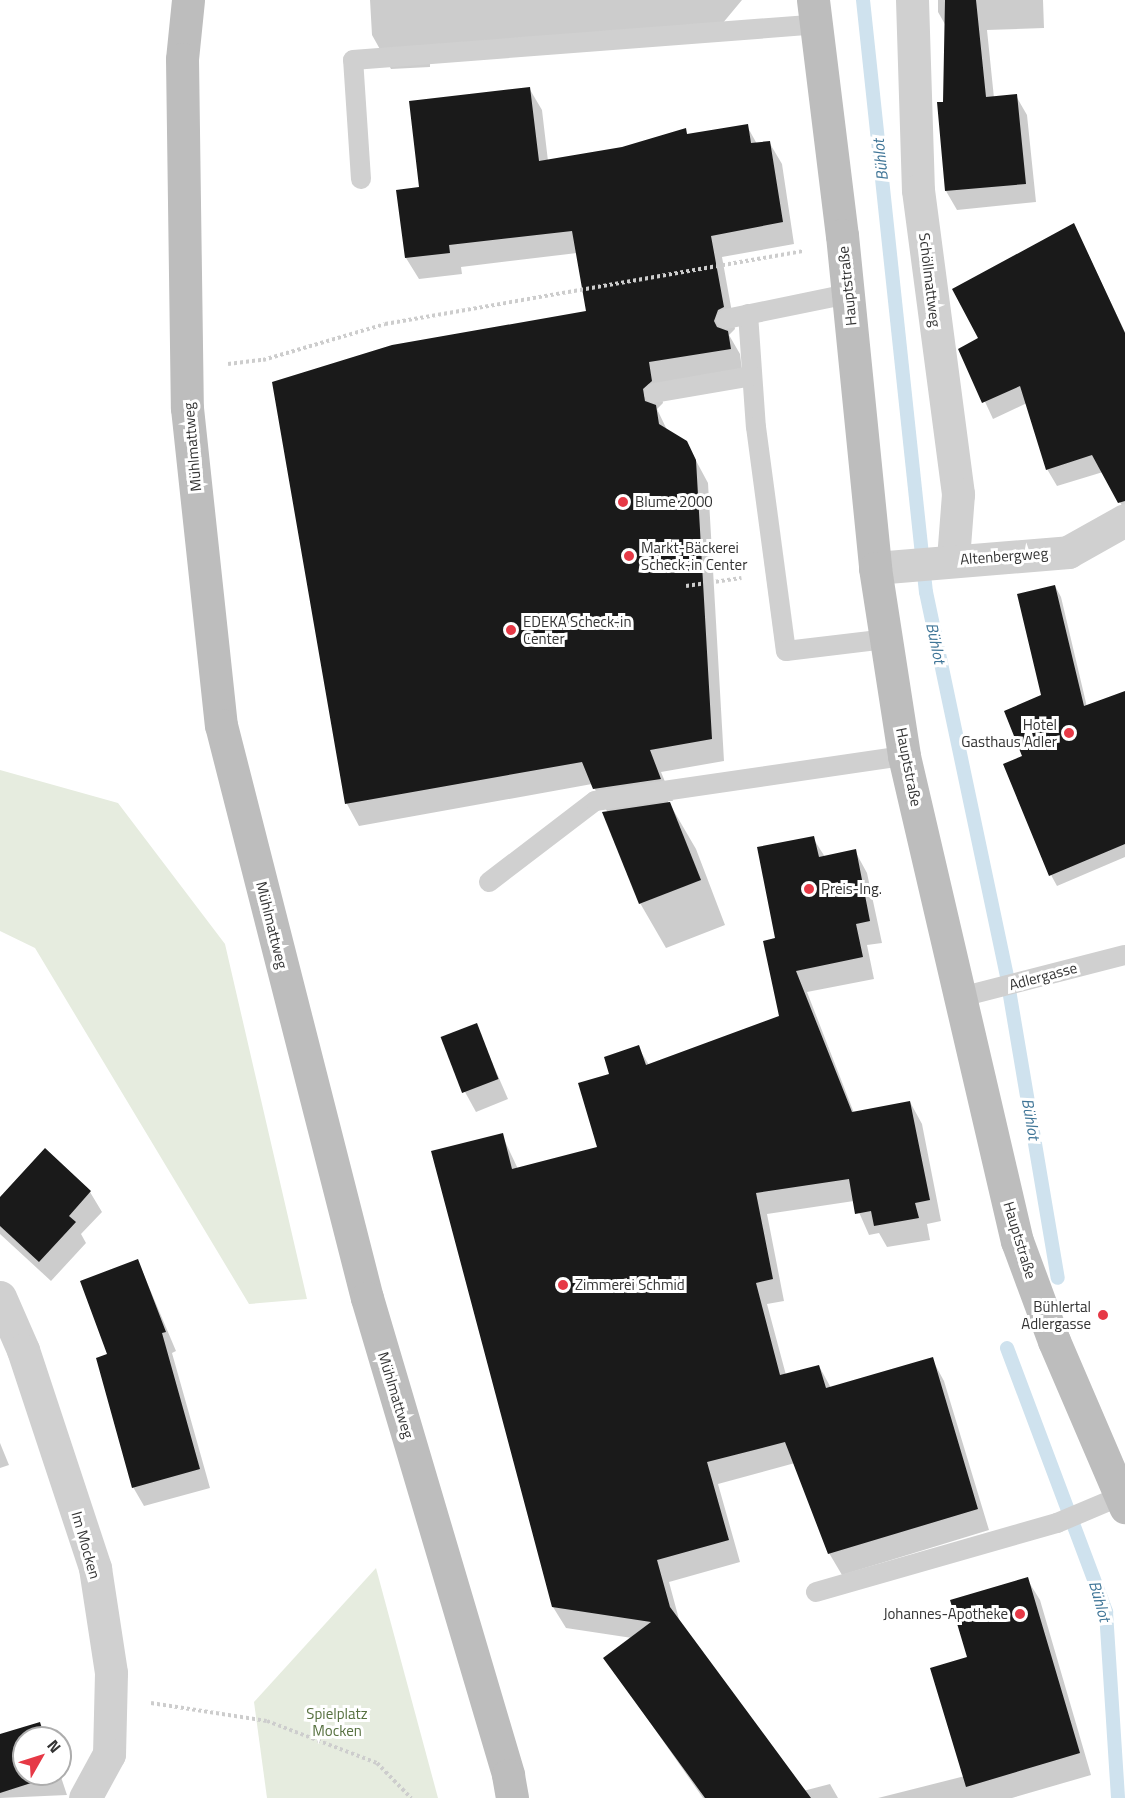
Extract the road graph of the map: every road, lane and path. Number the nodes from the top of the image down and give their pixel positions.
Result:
1 (912, 0) edge
2 (815, 12) edge
3 (186, 14) edge
4 (361, 179) dead end
5 (843, 244) junction
6 (848, 294) junction
7 (748, 314) junction
8 (726, 319) dead end
9 (186, 370) junction
10 (752, 376) junction
11 (654, 393) dead end
12 (1125, 520) edge
13 (953, 559) junction
14 (889, 567) junction
15 (774, 574) junction
16 (686, 586) dead end
17 (887, 639) junction
18 (904, 756) junction
19 (489, 882) dead end
20 (1125, 956) edge
21 (973, 995) junction
22 (0, 1297) edge
23 (1123, 1502) edge
24 (816, 1592) dead end
25 (111, 1701) junction
26 (85, 1798) edge
27 (411, 1798) edge
28 (512, 1798) edge

1 - 13 street, Schöllmattweg
2 - 4 lane
2 - 5 main road, Hauptstraße
3 - 9 main road, Mühlmattweg
5 - 6 main road, Hauptstraße
5 - 9 path
6 - 7 lane
6 - 14 main road, Hauptstraße
7 - 8 lane
7 - 10 lane
9 - 28 main road, Mühlmattweg
10 - 11 lane
10 - 15 lane
12 - 13 street, Altenbergweg
13 - 14 street, Altenbergweg
14 - 17 main road, Hauptstraße
15 - 16 path
15 - 17 lane
17 - 18 main road, Hauptstraße
18 - 19 lane
18 - 21 main road, Hauptstraße
20 - 21 lane, Adlergasse
21 - 23 main road, Hauptstraße
22 - 25 street, Im Mocken
23 - 24 lane
25 - 26 street, Im Mocken
25 - 27 path

